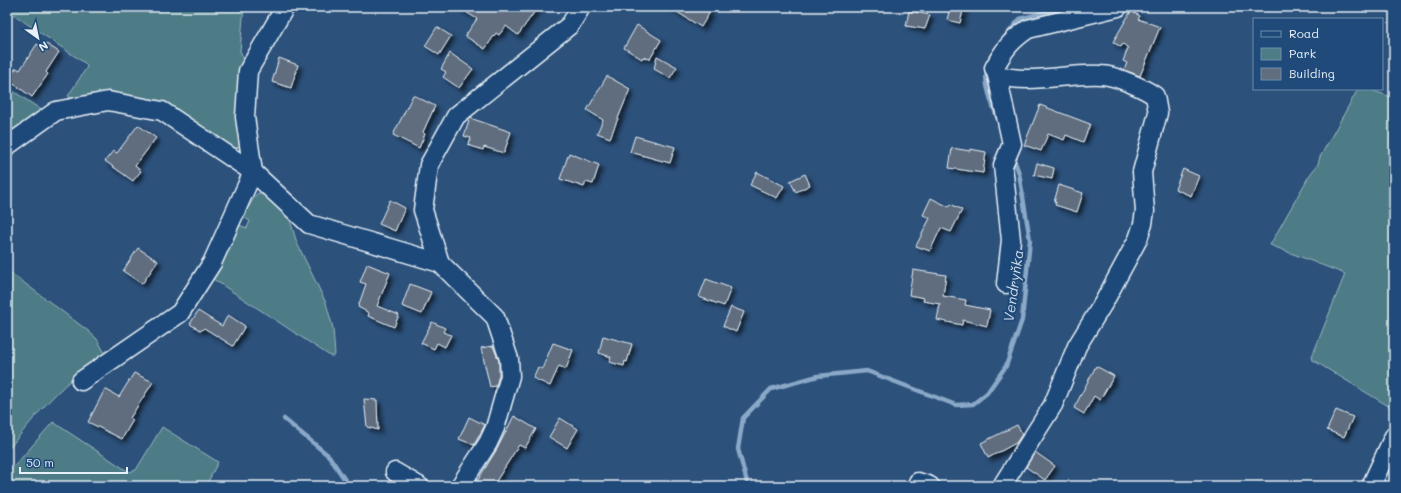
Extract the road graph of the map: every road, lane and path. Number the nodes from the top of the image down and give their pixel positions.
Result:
1 (285, 7) edge
2 (581, 7) edge
3 (1118, 7) edge
4 (997, 75) junction
5 (7, 146) edge
6 (253, 172) junction
7 (440, 263) junction
8 (1006, 284) dead end
9 (81, 381) dead end
10 (1394, 436) edge
11 (395, 472) dead end
12 (1003, 485) edge
13 (420, 486) edge
14 (460, 486) edge
15 (1371, 486) edge

1 - 6 street
2 - 7 street
3 - 4 street
4 - 8 street
4 - 12 street
5 - 6 street
6 - 7 street
6 - 9 street
7 - 14 street
10 - 15 street
11 - 13 street

